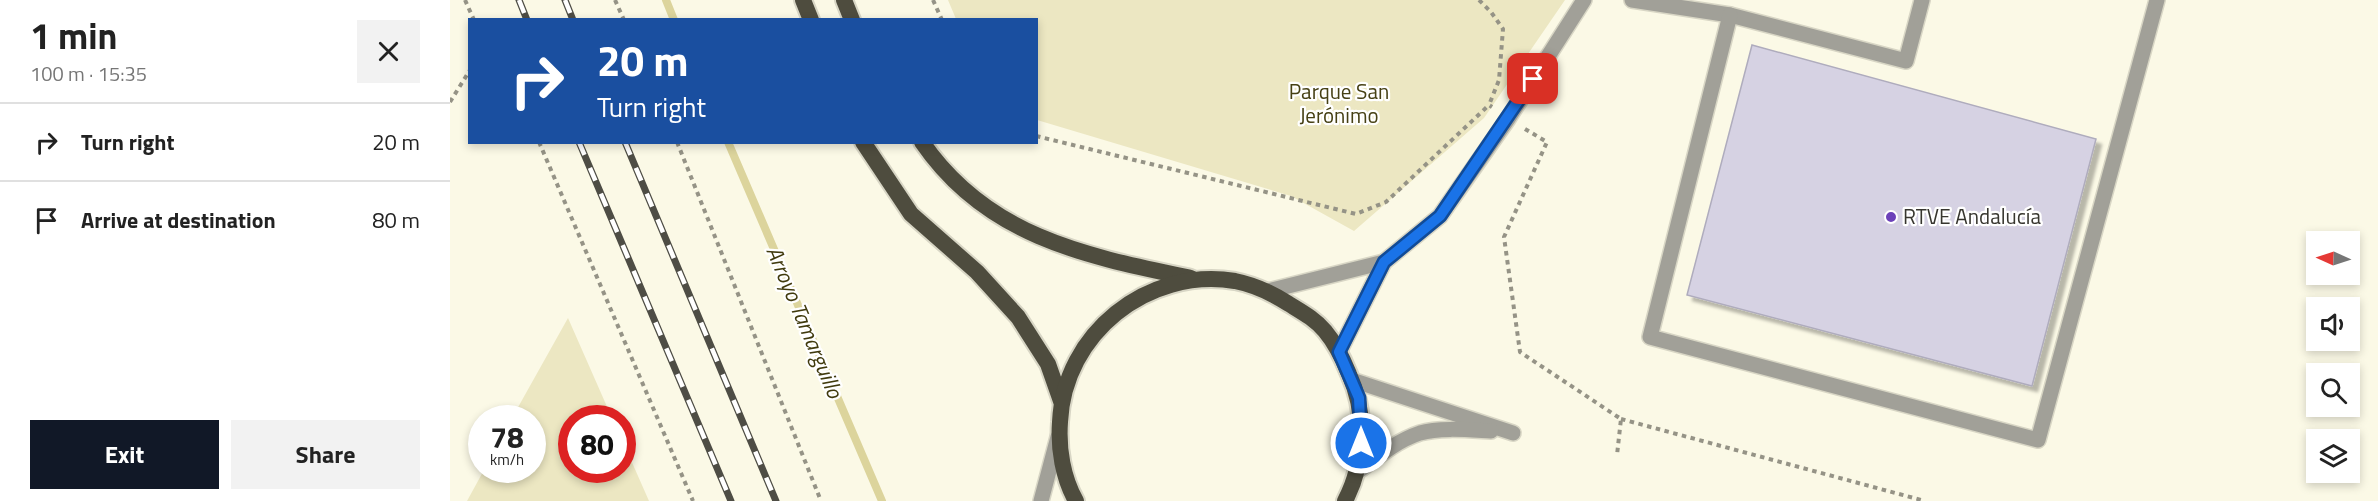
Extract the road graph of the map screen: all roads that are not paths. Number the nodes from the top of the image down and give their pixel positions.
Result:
1 (803, 0) edge
2 (844, 0) edge
3 (1584, 0) edge
4 (1632, 0) edge
5 (1922, 0) edge
6 (2157, 0) edge
7 (1730, 15) junction
8 (810, 18) edge
9 (851, 18) edge
10 (864, 144) edge
11 (923, 144) edge
12 (1384, 262) junction
13 (1201, 280) junction
14 (1268, 291) junction
15 (1339, 352) junction
16 (1352, 380) junction
17 (1062, 402) junction
18 (1059, 434) junction
19 (1356, 472) junction
20 (1041, 501) edge
21 (1076, 501) edge
22 (1345, 501) edge

1 - 8 highway
2 - 9 highway
3 - 12 street
4 - 7 street
5 - 7 street
6 - 7 street
10 - 17 highway
11 - 13 highway
12 - 14 street
12 - 15 street
13 - 14 highway
13 - 17 highway
14 - 15 highway
15 - 16 highway
16 - 19 highway
16 - 19 street
17 - 18 highway
18 - 20 street
18 - 21 highway
19 - 22 highway

